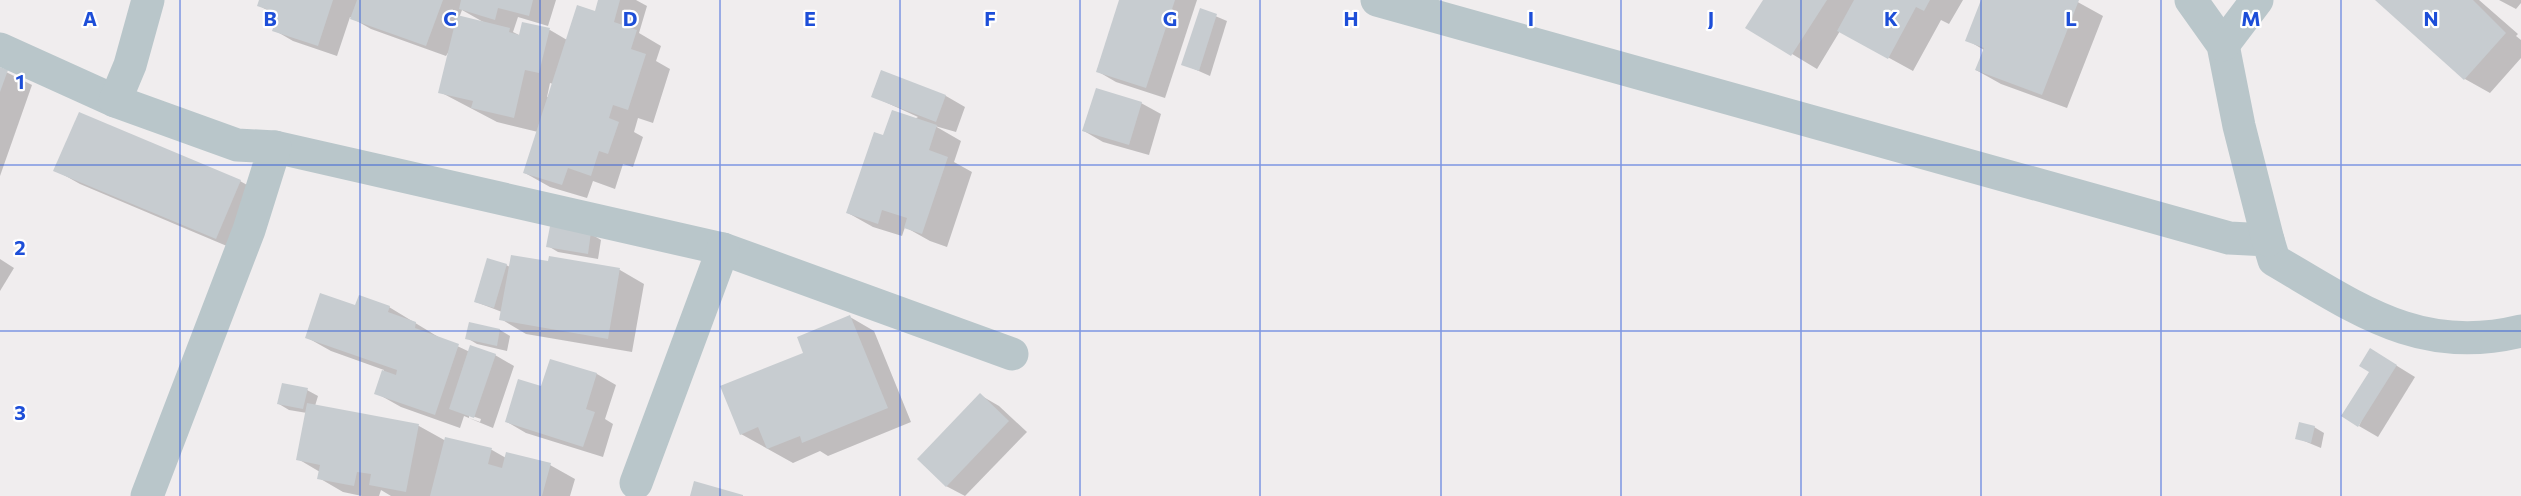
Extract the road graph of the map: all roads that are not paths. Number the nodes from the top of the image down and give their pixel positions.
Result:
1 (148, 0) edge
2 (1377, 0) edge
3 (2191, 0) edge
4 (2257, 0) edge
5 (2223, 45) junction
6 (0, 49) edge
7 (115, 101) junction
8 (275, 147) junction
9 (2268, 240) junction
10 (723, 249) junction
11 (2521, 331) edge
12 (1012, 354) dead end
13 (636, 483) dead end
14 (147, 496) edge

1 - 7 street
2 - 9 street
3 - 5 street
4 - 5 street
5 - 9 street
6 - 7 street
7 - 8 street
8 - 10 street
8 - 14 street
9 - 11 street
10 - 12 street
10 - 13 street

